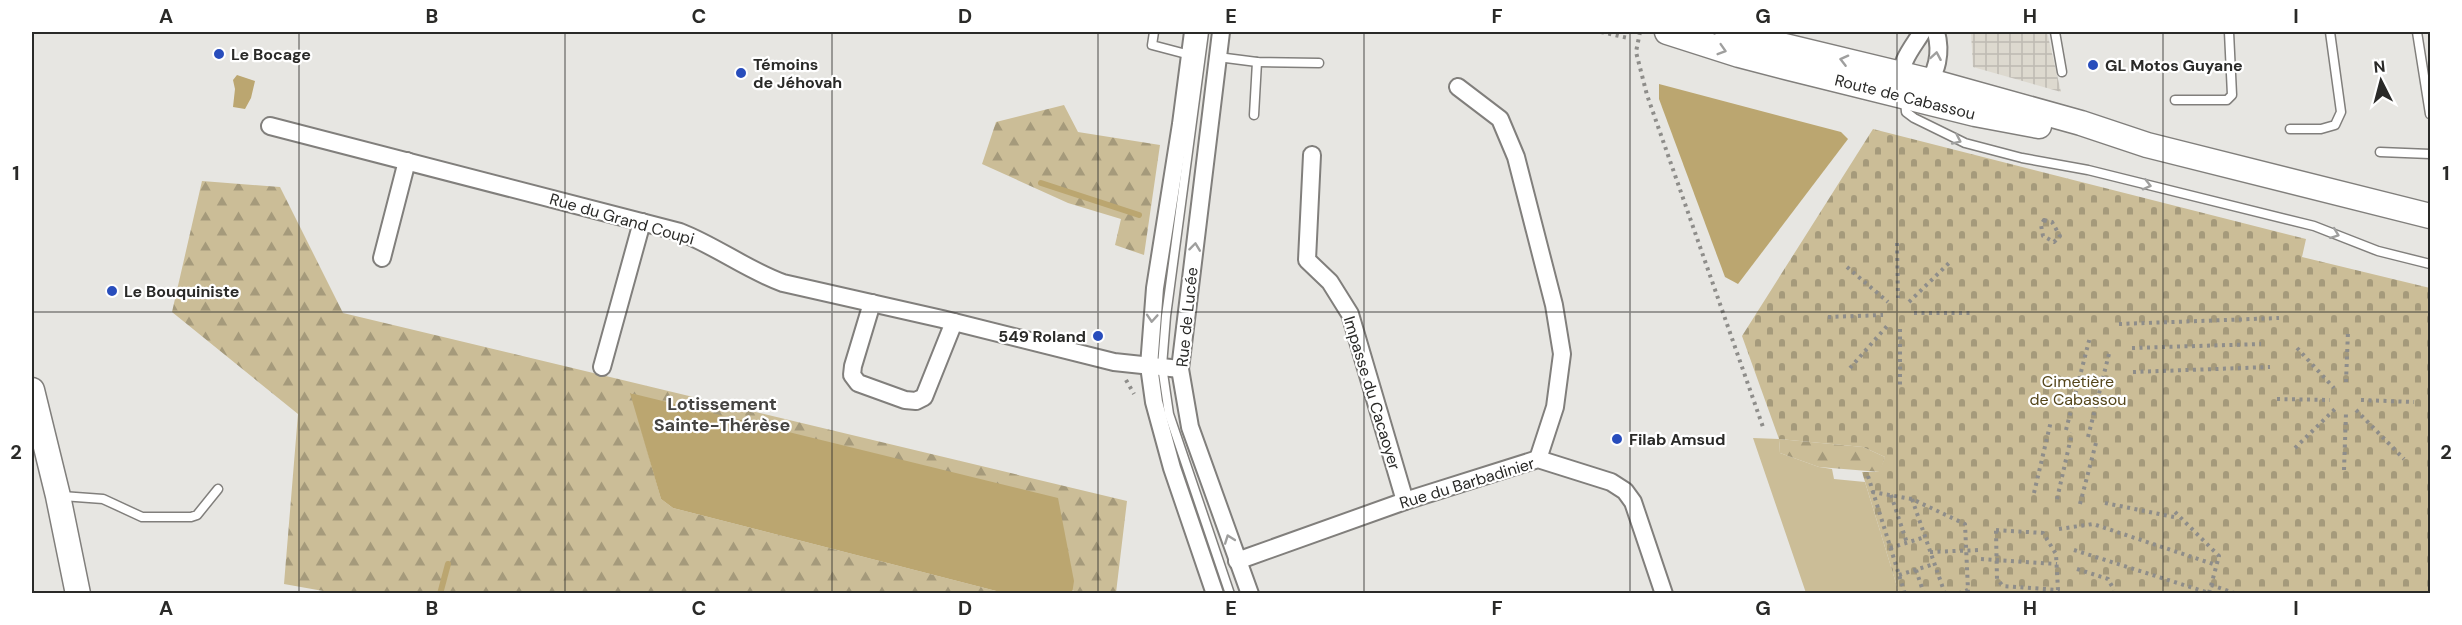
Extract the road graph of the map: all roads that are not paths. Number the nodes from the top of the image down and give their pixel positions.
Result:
1 (1154, 32) edge
2 (1193, 32) edge
3 (1204, 32) edge
4 (1221, 32) edge
5 (1667, 32) edge
6 (1727, 32) edge
7 (1922, 32) edge
8 (1936, 32) edge
9 (2055, 32) edge
10 (2229, 32) edge
11 (2330, 32) edge
12 (2417, 32) edge
13 (1190, 56) junction
14 (1218, 57) junction
15 (1257, 62) junction
16 (1319, 63) dead end
17 (2062, 72) dead end
18 (1930, 81) junction
19 (1903, 86) junction
20 (1458, 87) dead end
21 (2175, 100) dead end
22 (2430, 114) edge
23 (1254, 115) dead end
24 (270, 126) dead end
25 (2290, 129) dead end
26 (2147, 145) junction
27 (2380, 152) dead end
28 (2430, 154) edge
29 (1312, 155) dead end
30 (407, 161) junction
31 (2430, 216) edge
32 (642, 222) junction
33 (382, 258) dead end
34 (2430, 264) edge
35 (872, 303) junction
36 (954, 322) junction
37 (602, 367) dead end
38 (1164, 367) junction
39 (32, 390) edge
40 (39, 449) edge
41 (1538, 459) junction
42 (218, 489) dead end
43 (58, 496) junction
44 (1405, 501) junction
45 (1237, 561) junction
46 (78, 594) edge
47 (1215, 594) edge
48 (1230, 594) edge
49 (1250, 594) edge
50 (1664, 594) edge

1 - 13 lane
2 - 13 street
3 - 38 lane
4 - 14 street, Rue de Lucée
5 -> 19 main road, Route de Cabassou
19 -> 6 main road, Route de Cabassou
7 - 19 street
18 -> 8 street
9 - 17 lane
10 - 21 lane
11 - 25 lane
12 - 22 lane
13 -> 38 street
14 - 15 lane
38 -> 14 street, Rue de Lucée
15 - 16 lane
15 - 23 lane
18 - 19 main road, Route de Cabassou
18 - 26 main road, Route de Cabassou
19 - 26 main road, Route de Cabassou
19 -> 34 lane
20 - 41 street
24 - 30 street, Rue du Grand Coupi
26 - 31 main road, Route de Cabassou
27 - 28 lane
29 - 44 street, Impasse du Cacaoyer
30 - 32 street, Rue du Grand Coupi
30 - 33 street
32 - 35 street, Rue du Grand Coupi
32 - 37 street
35 - 36 street, Rue du Grand Coupi
35 - 36 street
36 - 38 street, Rue du Grand Coupi
45 -> 38 street, Rue de Lucée
38 - 47 street
38 - 48 lane
39 - 40 main road
40 - 43 main road
41 - 44 street, Rue du Barbadinier
41 - 50 street, Rue du Barbadinier
42 - 43 lane
43 - 46 main road
44 - 45 street, Rue du Barbadinier
45 - 49 street, Rue de Lucée

